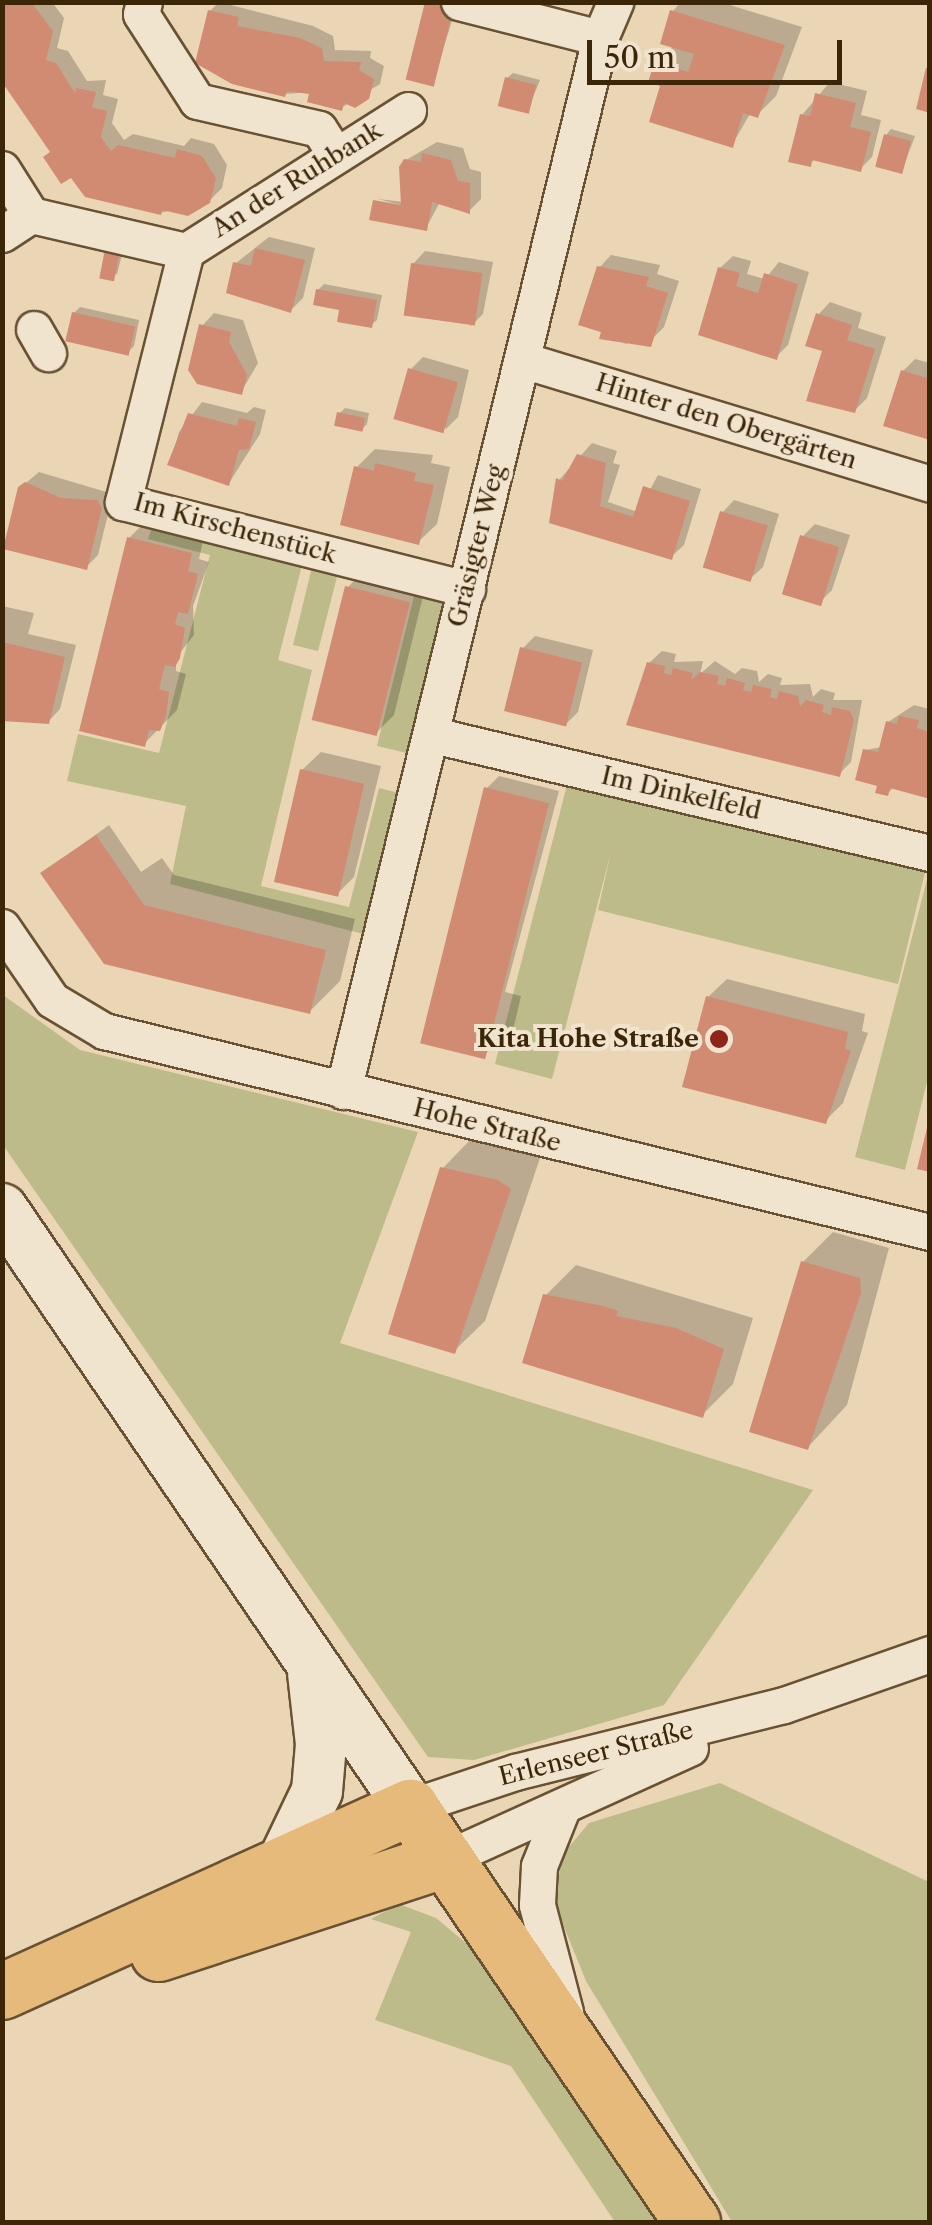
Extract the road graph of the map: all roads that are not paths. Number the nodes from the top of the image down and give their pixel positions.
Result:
1 (144, 2) edge
2 (459, 2) edge
3 (615, 2) edge
4 (600, 38) junction
5 (408, 110) dead end
6 (336, 155) junction
7 (2, 170) edge
8 (17, 225) edge
9 (186, 251) junction
10 (523, 360) junction
11 (154, 379) joint
12 (930, 484) edge
13 (466, 589) junction
14 (433, 735) junction
15 (930, 853) edge
16 (2, 927) edge
17 (343, 1091) junction
18 (2, 1209) edge
19 (930, 1232) edge
20 (930, 1654) edge
21 (312, 1663) junction
22 (784, 1706) junction
23 (563, 1806) junction
24 (410, 1807) junction
25 (445, 1859) junction
26 (282, 1864) junction
27 (2, 1991) edge
28 (2, 2004) edge
29 (578, 2051) junction
30 (692, 2222) edge

1 - 6 street
2 - 4 street
3 - 4 street, Gräsigter Weg
4 - 10 street, Gräsigter Weg
5 - 6 street, An der Ruhbank
6 - 9 street, An der Ruhbank
7 - 8 street
8 - 9 street, An der Ruhbank
9 - 11 street, An der Ruhbank
10 - 12 street, Hinter den Obergärten
10 - 13 street, Gräsigter Weg
11 - 13 street, Im Kirschenstück
13 - 14 street, Gräsigter Weg
14 - 15 street, Im Dinkelfeld
14 - 17 street, Gräsigter Weg
16 - 17 street, Hohe Straße
17 - 19 street, Hohe Straße
18 - 21 main road
20 - 22 street, Erlenseer Straße
21 - 24 main road
21 - 26 main road
22 - 23 street, Erlenseer Straße
22 - 24 street, Erlenseer Straße
23 - 25 street, Erlenseer Straße
23 - 29 street
24 - 25 main road
24 - 26 main road
25 - 28 main road
25 - 29 main road
26 - 27 main road
29 - 30 main road

